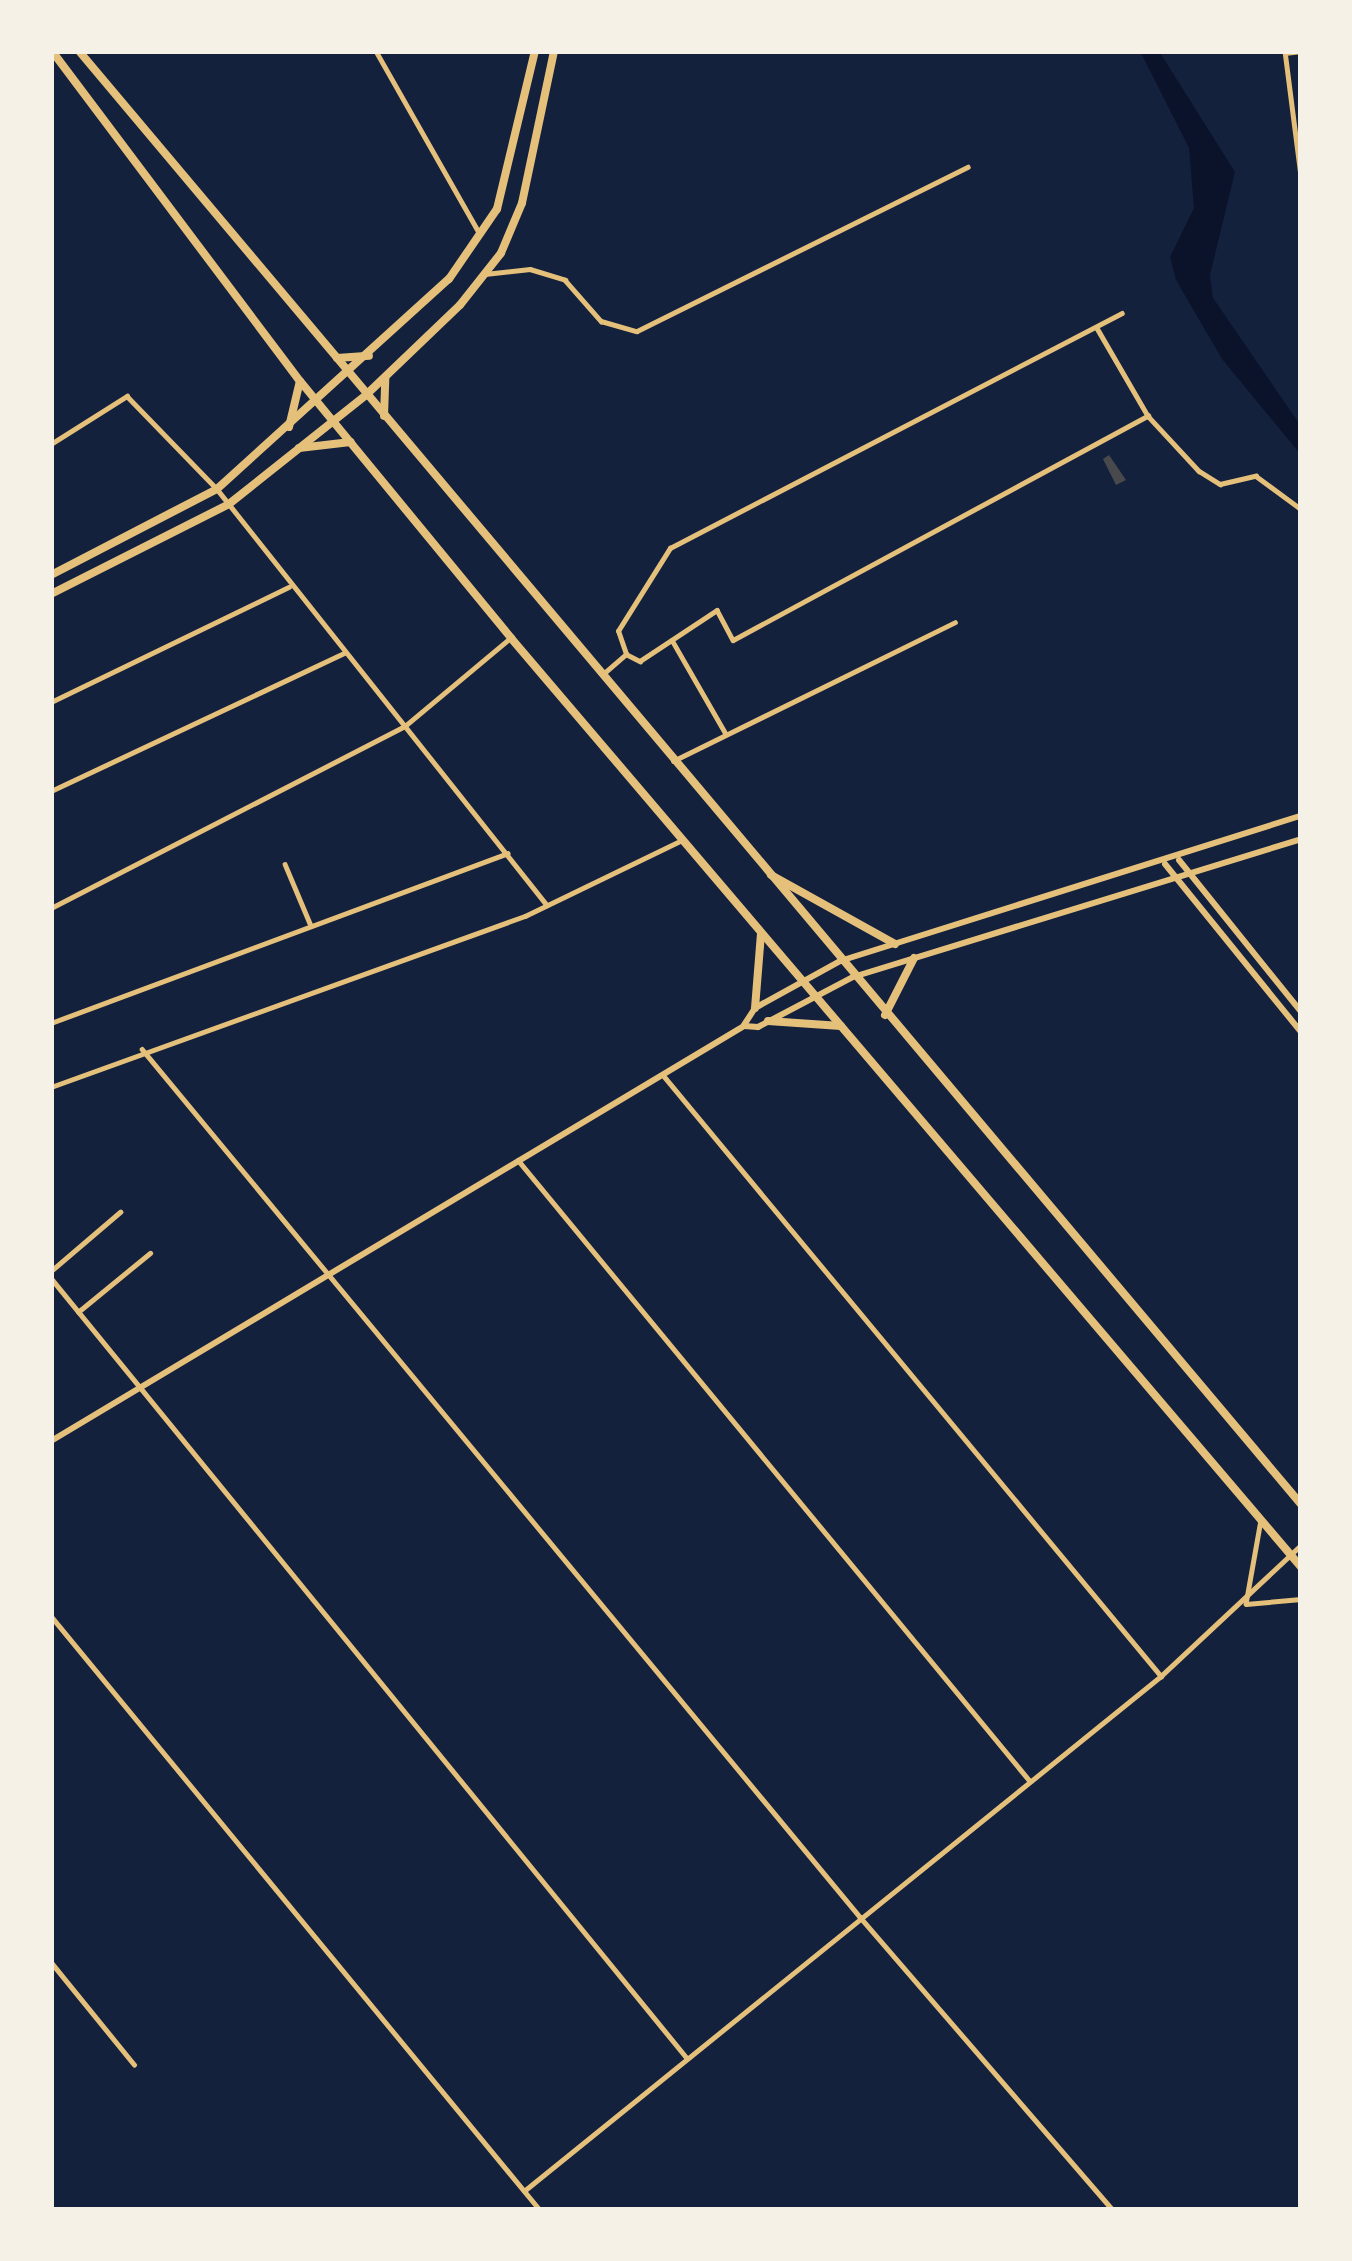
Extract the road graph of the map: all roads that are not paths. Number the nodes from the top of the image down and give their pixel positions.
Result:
1 (52, 51) edge
2 (80, 51) edge
3 (376, 51) edge
4 (535, 51) edge
5 (554, 51) edge
6 (1301, 51) edge
7 (1285, 52) edge
8 (1301, 113) edge
9 (1291, 115) junction
10 (1298, 163) edge
11 (968, 167) dead end
12 (1301, 176) edge
13 (482, 236) junction
14 (485, 274) junction
15 (1122, 313) dead end
16 (1097, 328) junction
17 (330, 355) junction
18 (369, 356) junction
19 (350, 376) junction
20 (385, 376) junction
21 (300, 381) junction
22 (366, 395) junction
23 (320, 403) junction
24 (384, 416) junction
25 (1148, 416) junction
26 (332, 420) junction
27 (289, 429) junction
28 (351, 442) junction
29 (51, 444) edge
30 (297, 448) junction
31 (218, 489) junction
32 (229, 504) junction
33 (1301, 509) edge
34 (51, 575) edge
35 (292, 586) junction
36 (51, 594) edge
37 (955, 622) dead end
38 (511, 638) junction
39 (672, 640) junction
40 (345, 652) junction
41 (626, 654) junction
42 (602, 675) junction
43 (51, 702) edge
44 (405, 726) junction
45 (727, 735) junction
46 (674, 761) junction
47 (51, 791) edge
48 (1301, 816) edge
49 (1301, 838) edge
50 (682, 840) junction
51 (508, 853) junction
52 (1180, 860) junction
53 (286, 864) dead end
54 (1165, 864) junction
55 (760, 868) junction
56 (1190, 876) junction
57 (1175, 880) junction
58 (547, 905) junction
59 (51, 908) edge
60 (311, 926) junction
61 (761, 933) junction
62 (895, 944) junction
63 (914, 958) junction
64 (840, 961) junction
65 (853, 977) junction
66 (801, 980) junction
67 (814, 994) junction
68 (755, 1008) junction
69 (1301, 1012) edge
70 (885, 1017) junction
71 (768, 1022) junction
72 (51, 1023) edge
73 (744, 1026) junction
74 (842, 1027) junction
75 (1301, 1032) edge
76 (142, 1049) junction
77 (662, 1074) junction
78 (51, 1087) edge
79 (518, 1160) junction
80 (120, 1212) dead end
81 (151, 1253) dead end
82 (332, 1274) junction
83 (51, 1275) edge
84 (78, 1312) junction
85 (140, 1388) junction
86 (51, 1441) edge
87 (1299, 1498) edge
88 (1261, 1515) junction
89 (1301, 1545) edge
90 (1292, 1556) junction
91 (1301, 1567) edge
92 (1301, 1599) edge
93 (1246, 1604) junction
94 (51, 1616) edge
95 (1161, 1676) junction
96 (1032, 1783) junction
97 (860, 1917) junction
98 (51, 1962) edge
99 (687, 2058) junction
100 (134, 2063) dead end
101 (524, 2191) junction
102 (540, 2210) edge
103 (1113, 2210) edge

1 - 21 main road
2 - 17 main road
3 - 13 street
4 - 13 main road
5 - 14 main road
6 - 7 street
7 - 9 street
8 - 9 street
9 - 10 street
10 - 12 street
11 - 14 street
13 - 18 main road
14 - 20 main road
15 - 16 street
16 - 25 street
16 - 41 street
17 - 18 main road
17 - 19 main road
18 - 19 main road
19 - 22 main road
19 - 23 main road
20 - 22 main road
20 - 24 main road
21 - 23 main road
21 - 27 main road
22 - 24 main road
22 - 26 main road
23 - 26 main road
23 - 27 main road
24 - 42 main road
25 - 33 street
25 - 39 street
26 - 28 main road
26 - 30 main road
27 - 31 main road
28 - 30 main road
28 - 38 main road
29 - 31 street
30 - 32 main road
31 - 32 street
31 - 34 main road
32 - 35 street
32 - 36 main road
35 - 40 street
35 - 43 street
37 - 45 street
38 - 44 street
38 - 50 main road
39 - 41 street
39 - 45 street
40 - 44 street
40 - 47 street
41 - 42 street
42 - 46 main road
44 - 51 street
44 - 59 street
45 - 46 street
46 - 55 main road
48 - 52 street
49 - 56 street
50 - 58 street
50 - 61 main road
51 - 58 street
51 - 60 street
52 - 54 street
52 - 56 street
53 - 60 street
54 - 57 street
54 - 62 street
55 - 62 main road
55 - 64 main road
56 - 57 street
56 - 69 street
57 - 63 street
57 - 75 street
58 - 76 street
60 - 72 street
61 - 66 main road
61 - 68 main road
62 - 64 street
63 - 65 street
63 - 70 main road
64 - 65 main road
64 - 66 street
65 - 67 street
65 - 70 main road
66 - 67 main road
66 - 68 street
67 - 71 street
67 - 74 main road
68 - 73 street
70 - 87 main road
71 - 73 street
71 - 74 main road
73 - 77 street
74 - 88 main road
76 - 78 street
76 - 82 street
77 - 79 street
77 - 95 street
79 - 82 street
79 - 96 street
80 - 83 street
81 - 84 street
82 - 85 street
82 - 97 street
83 - 84 street
84 - 85 street
85 - 86 street
85 - 99 street
88 - 90 main road
88 - 93 street
89 - 90 street
90 - 91 main road
90 - 93 street
92 - 93 street
93 - 95 street
94 - 101 street
95 - 96 street
96 - 97 street
97 - 99 street
97 - 103 street
98 - 100 street
99 - 101 street
101 - 102 street

